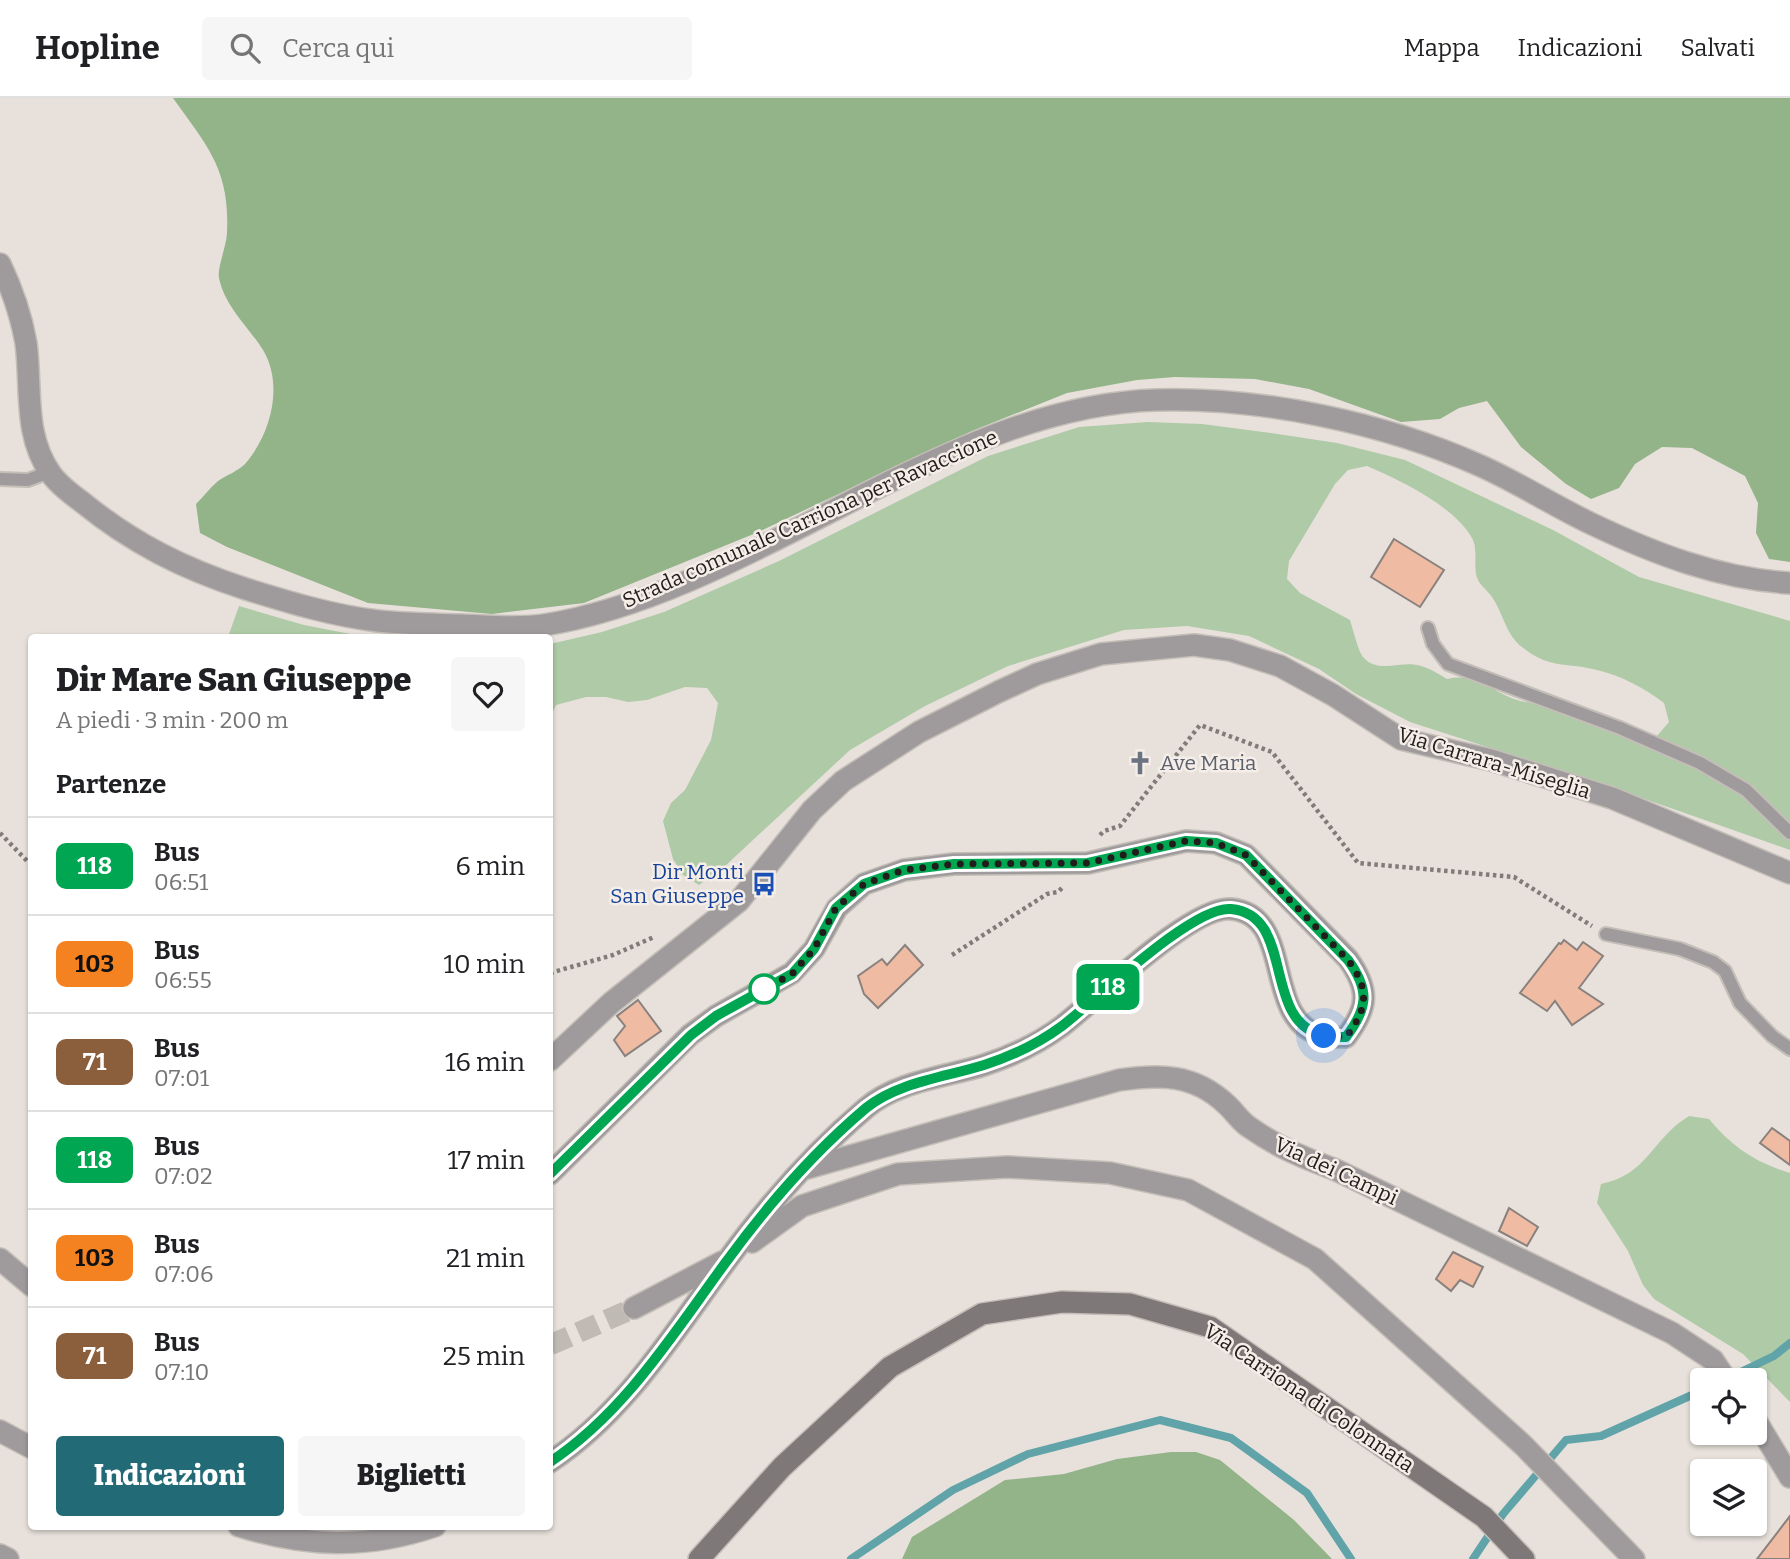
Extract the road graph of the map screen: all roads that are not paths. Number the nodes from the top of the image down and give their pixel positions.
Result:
1 (0, 264) edge
2 (49, 472) junction
3 (0, 479) edge
4 (1790, 583) edge
5 (1428, 628) dead end
6 (1790, 833) edge
7 (1790, 873) edge
8 (1606, 934) road end
9 (1790, 1049) edge
10 (553, 1057) edge
11 (802, 1170) junction
12 (553, 1171) edge
13 (729, 1258) junction
14 (0, 1259) edge
15 (28, 1283) edge
16 (634, 1308) tunnel mouth
17 (1718, 1368) edge
18 (0, 1431) edge
19 (1767, 1438) edge
20 (28, 1446) edge
21 (553, 1460) edge
22 (1790, 1477) edge
23 (258, 1530) edge
24 (423, 1530) edge
25 (0, 1555) edge
26 (8, 1559) edge
27 (699, 1559) edge
28 (1524, 1559) edge
29 (1634, 1559) edge

1 - 2 street, Strada comunale Carriona per Ravaccione
2 - 3 lane
2 - 4 street, Strada comunale Carriona per Ravaccione
5 - 6 lane
7 - 10 street, Via Carrara-Miseglia
8 - 9 lane
11 - 12 street
11 - 13 street
11 - 17 street, Via dei Campi
13 - 16 street
13 - 21 street
13 - 29 street
14 - 15 street
18 - 20 street
19 - 22 street
23 - 24 street
25 - 26 street
27 - 28 main road, Via Carriona di Colonnata

